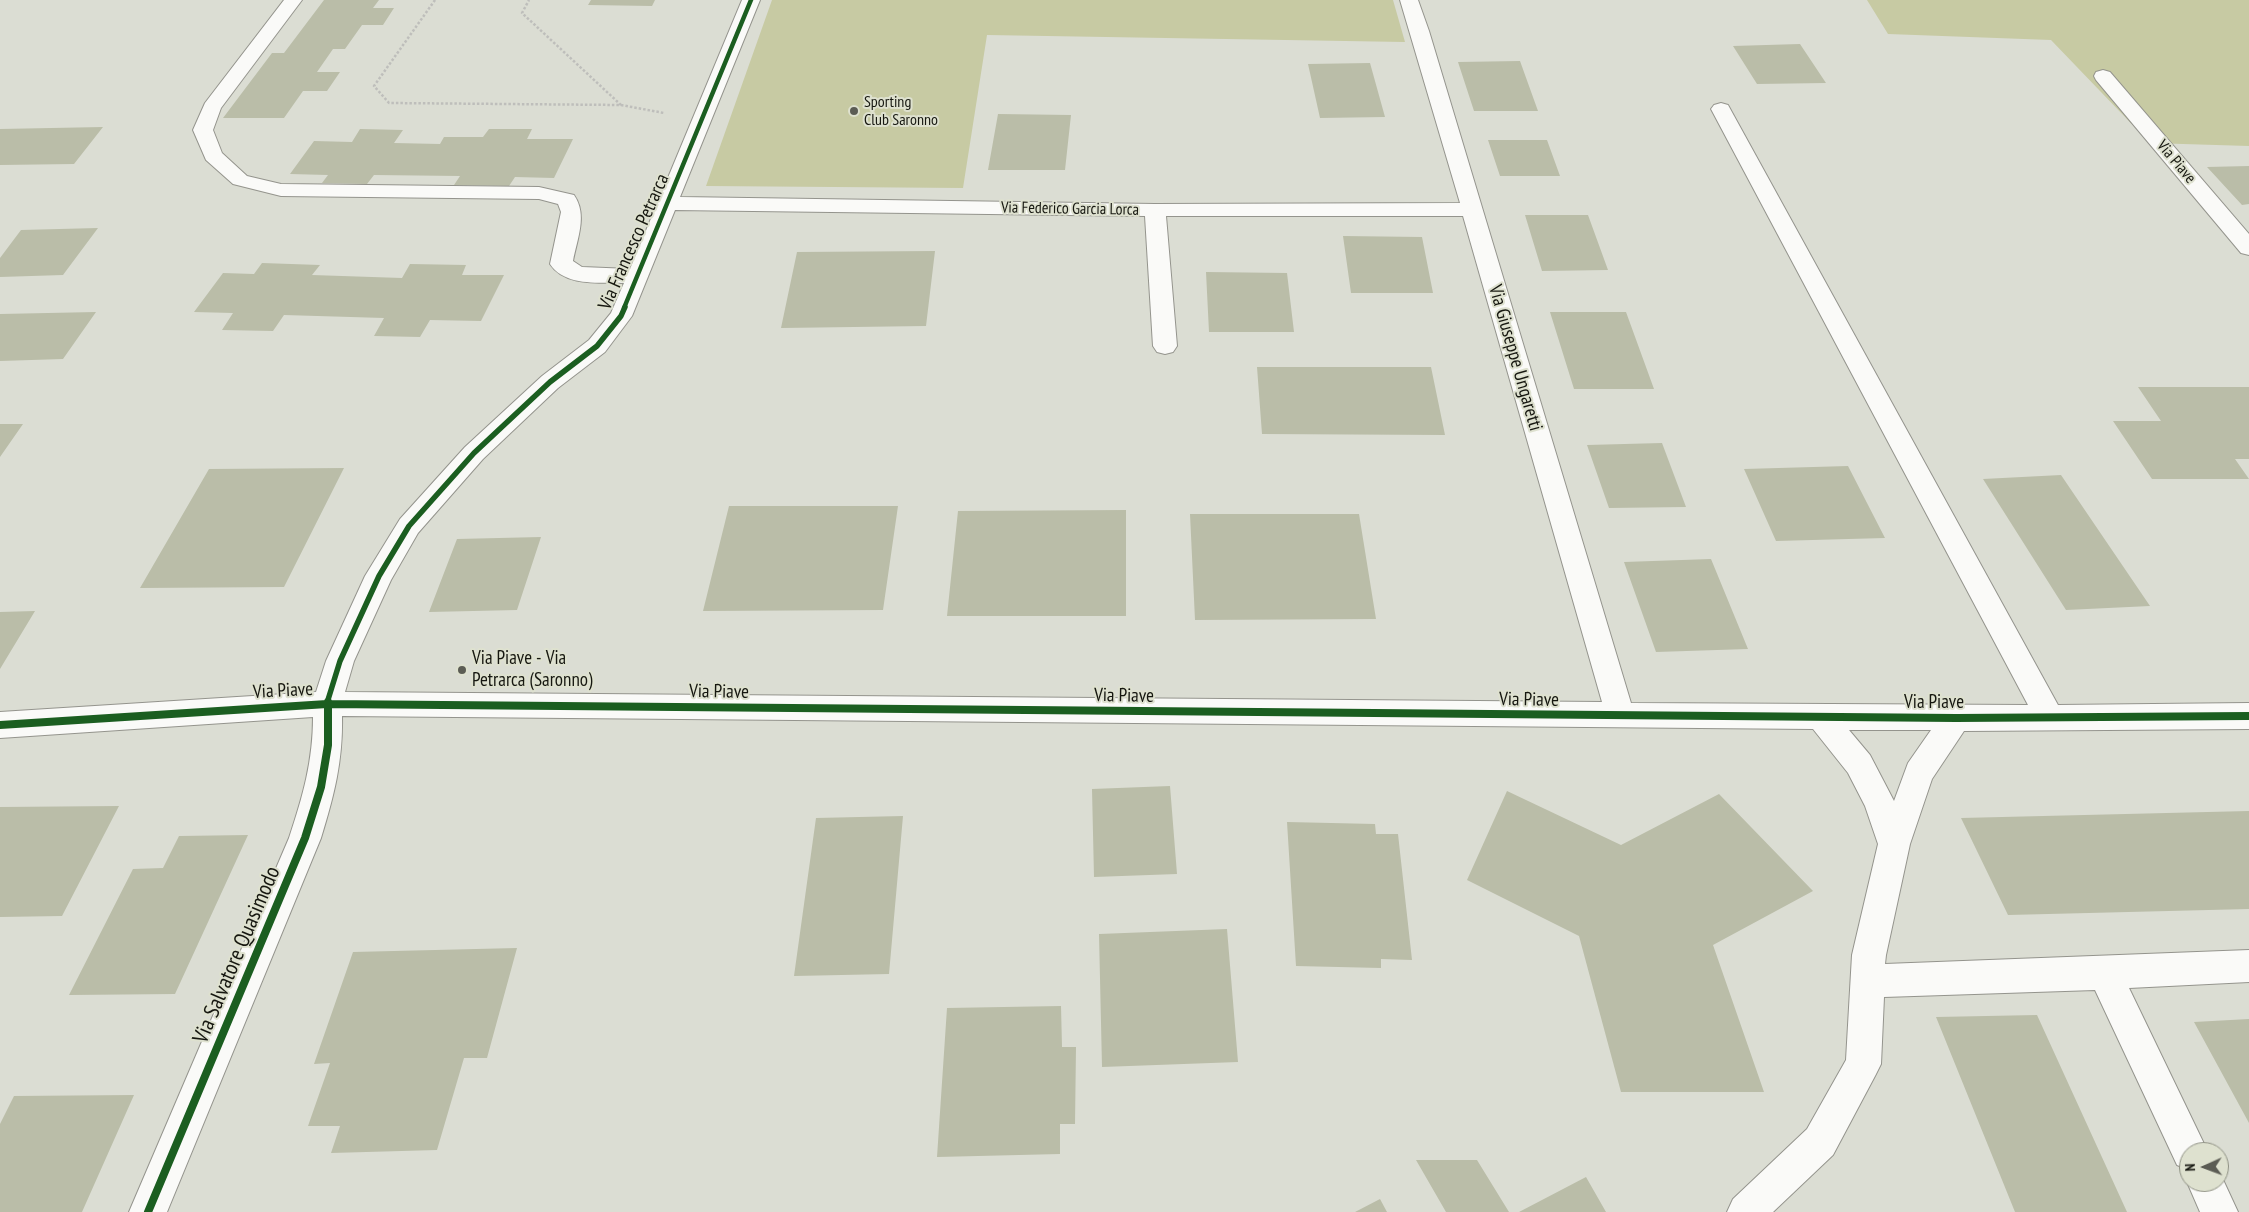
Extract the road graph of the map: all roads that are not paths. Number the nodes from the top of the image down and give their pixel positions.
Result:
1 (293, 0) edge
2 (752, 0) edge
3 (1409, 0) edge
4 (2103, 76) dead end
5 (1721, 109) dead end
6 (669, 203) junction
7 (1471, 209) junction
8 (1155, 210) junction
9 (2249, 248) edge
10 (639, 276) junction
11 (1165, 346) dead end
12 (327, 704) junction
13 (1620, 715) junction
14 (2249, 716) edge
15 (1821, 717) junction
16 (1956, 718) junction
17 (2050, 718) junction
18 (0, 725) edge
19 (1894, 844) junction
20 (2249, 966) edge
21 (2104, 973) junction
22 (1868, 982) junction
23 (2185, 1142) edge
24 (2210, 1192) edge
25 (148, 1212) edge
26 (1746, 1212) edge
27 (2219, 1212) edge

1 - 10 street
2 - 6 street, Via Francesco Petrarca
3 - 7 street, Via Giuseppe Ungaretti
4 - 9 street, Via Piave
5 - 17 street
6 - 8 street, Via Federico Garcia Lorca
6 - 10 street, Via Francesco Petrarca
7 - 8 street, Via Federico Garcia Lorca
7 - 13 street, Via Giuseppe Ungaretti
8 - 11 street
10 - 12 street, Via Francesco Petrarca
12 - 13 street, Via Piave
12 - 18 street, Via Piave
12 - 25 street, Via Salvatore Quasimodo
13 - 15 street, Via Piave
14 - 17 street, Via Piave
15 - 16 street, Via Piave
15 - 19 street
16 - 17 street, Via Piave
16 - 19 street
19 - 22 street
20 - 21 street
21 - 22 street
21 - 23 street
22 - 26 street
24 - 27 street

